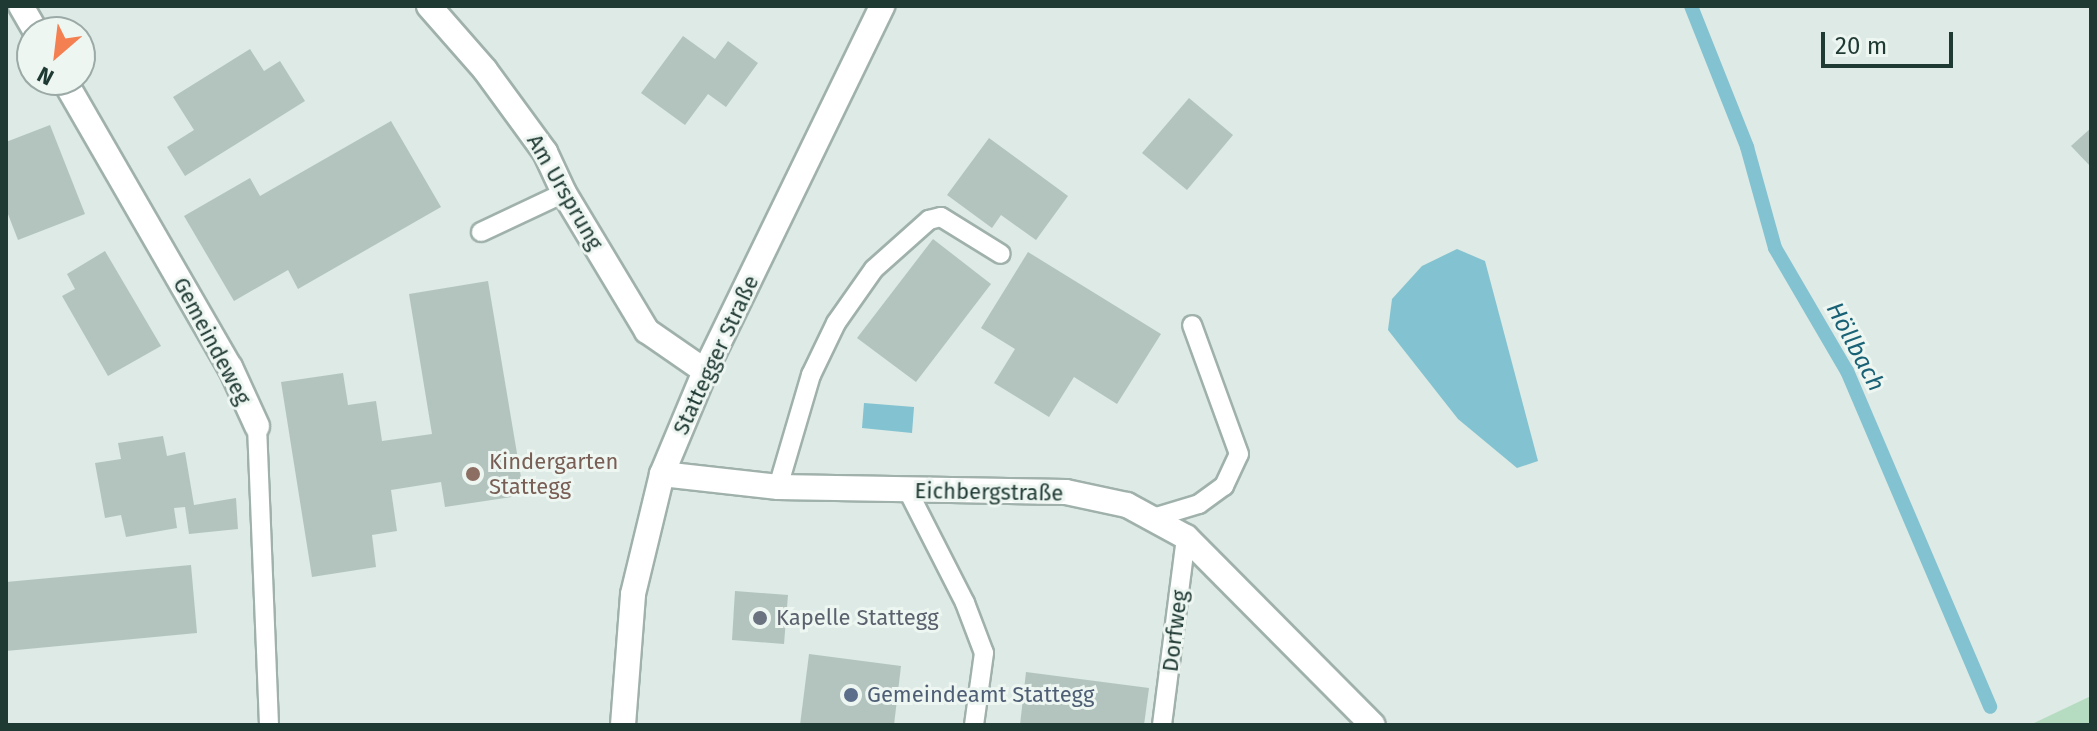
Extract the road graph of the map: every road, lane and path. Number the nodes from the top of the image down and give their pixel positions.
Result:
1 (429, 6) edge
2 (882, 6) edge
3 (73, 96) edge
4 (564, 193) junction
5 (481, 232) dead end
6 (1001, 254) dead end
7 (1192, 325) dead end
8 (705, 371) junction
9 (257, 426) joint
10 (662, 474) junction
11 (778, 487) junction
12 (908, 491) junction
13 (1156, 517) junction
14 (1186, 537) junction
15 (269, 725) edge
16 (623, 725) edge
17 (974, 725) edge
18 (1162, 725) edge
19 (1373, 725) edge

1 - 4 street, Am Ursprung
2 - 8 street, Stattegger Straße
3 - 9 street, Gemeindeweg
4 - 5 lane
4 - 8 street, Am Ursprung
6 - 11 lane
7 - 13 lane
8 - 10 street, Stattegger Straße
9 - 15 lane, Gemeindeweg
10 - 11 street, Eichbergstraße
10 - 16 street, Stattegger Straße
11 - 12 street, Eichbergstraße
12 - 13 street, Eichbergstraße
12 - 17 lane
13 - 14 street, Eichbergstraße
14 - 18 lane, Dorfweg
14 - 19 street, Eichbergstraße

